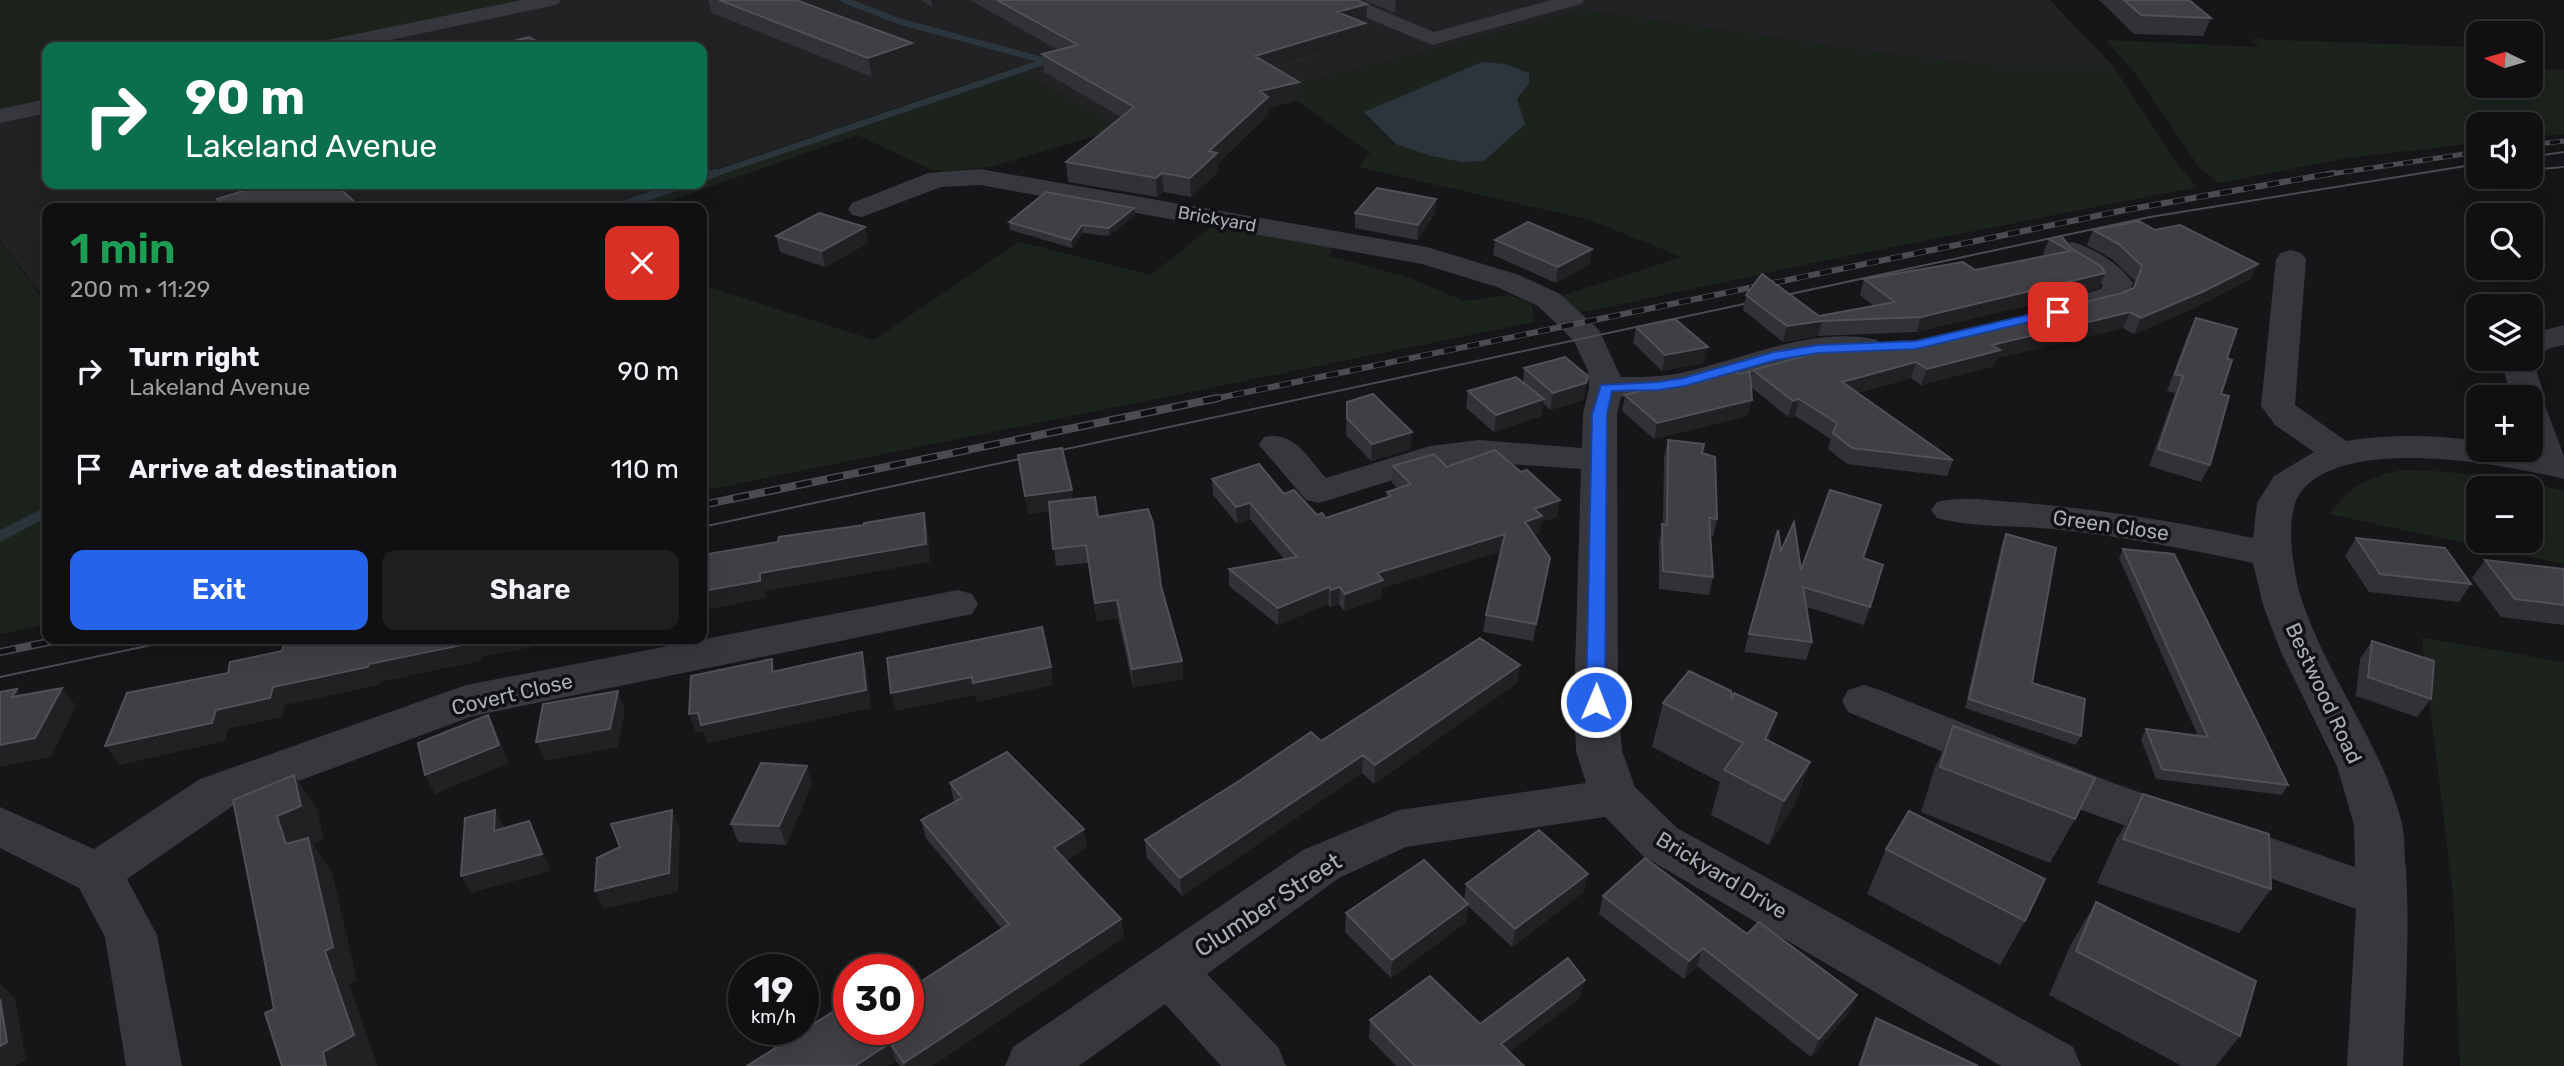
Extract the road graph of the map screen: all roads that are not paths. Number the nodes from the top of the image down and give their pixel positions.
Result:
1 (551, 0) edge
2 (1340, 0) edge
3 (1574, 0) edge
4 (351, 42) edge
5 (42, 107) edge
6 (0, 116) edge
7 (862, 209) dead end
8 (2072, 251) edge
9 (2291, 259) dead end
10 (1565, 314) joint
11 (2039, 316) edge
12 (2564, 335) edge
13 (2543, 340) edge
14 (1895, 346) edge
15 (1606, 387) junction
16 (2543, 437) edge
17 (1277, 445) dead end
18 (2340, 453) junction
19 (1599, 460) junction
20 (2555, 465) edge
21 (1950, 510) dead end
22 (2271, 554) junction
23 (958, 604) dead end
24 (1864, 701) dead end
25 (1615, 797) junction
26 (0, 826) edge
27 (97, 873) junction
28 (2382, 897) junction
29 (1169, 971) junction
30 (154, 1066) edge
31 (1032, 1066) edge
32 (1258, 1066) edge
33 (2053, 1066) edge
34 (2375, 1066) edge

1 - 4 street
2 - 3 street
5 - 6 street
7 - 10 street, Brickyard
8 - 11 street
9 - 18 street
10 - 15 street, Brickyard Drive
12 - 13 street
14 - 15 street
15 - 19 street, Brickyard Drive
16 - 20 street
17 - 19 street
18 - 20 street, Bestwood Road
18 - 22 street, Bestwood Road
19 - 25 street, Brickyard Drive
21 - 22 street, Green Close
22 - 28 street, Bestwood Road
23 - 27 street, Covert Close
24 - 28 street
25 - 29 street, Clumber Street
25 - 33 street, Brickyard Drive
26 - 27 street
27 - 30 street
28 - 34 street, Bestwood Road
29 - 31 street, Clumber Street
29 - 32 street

